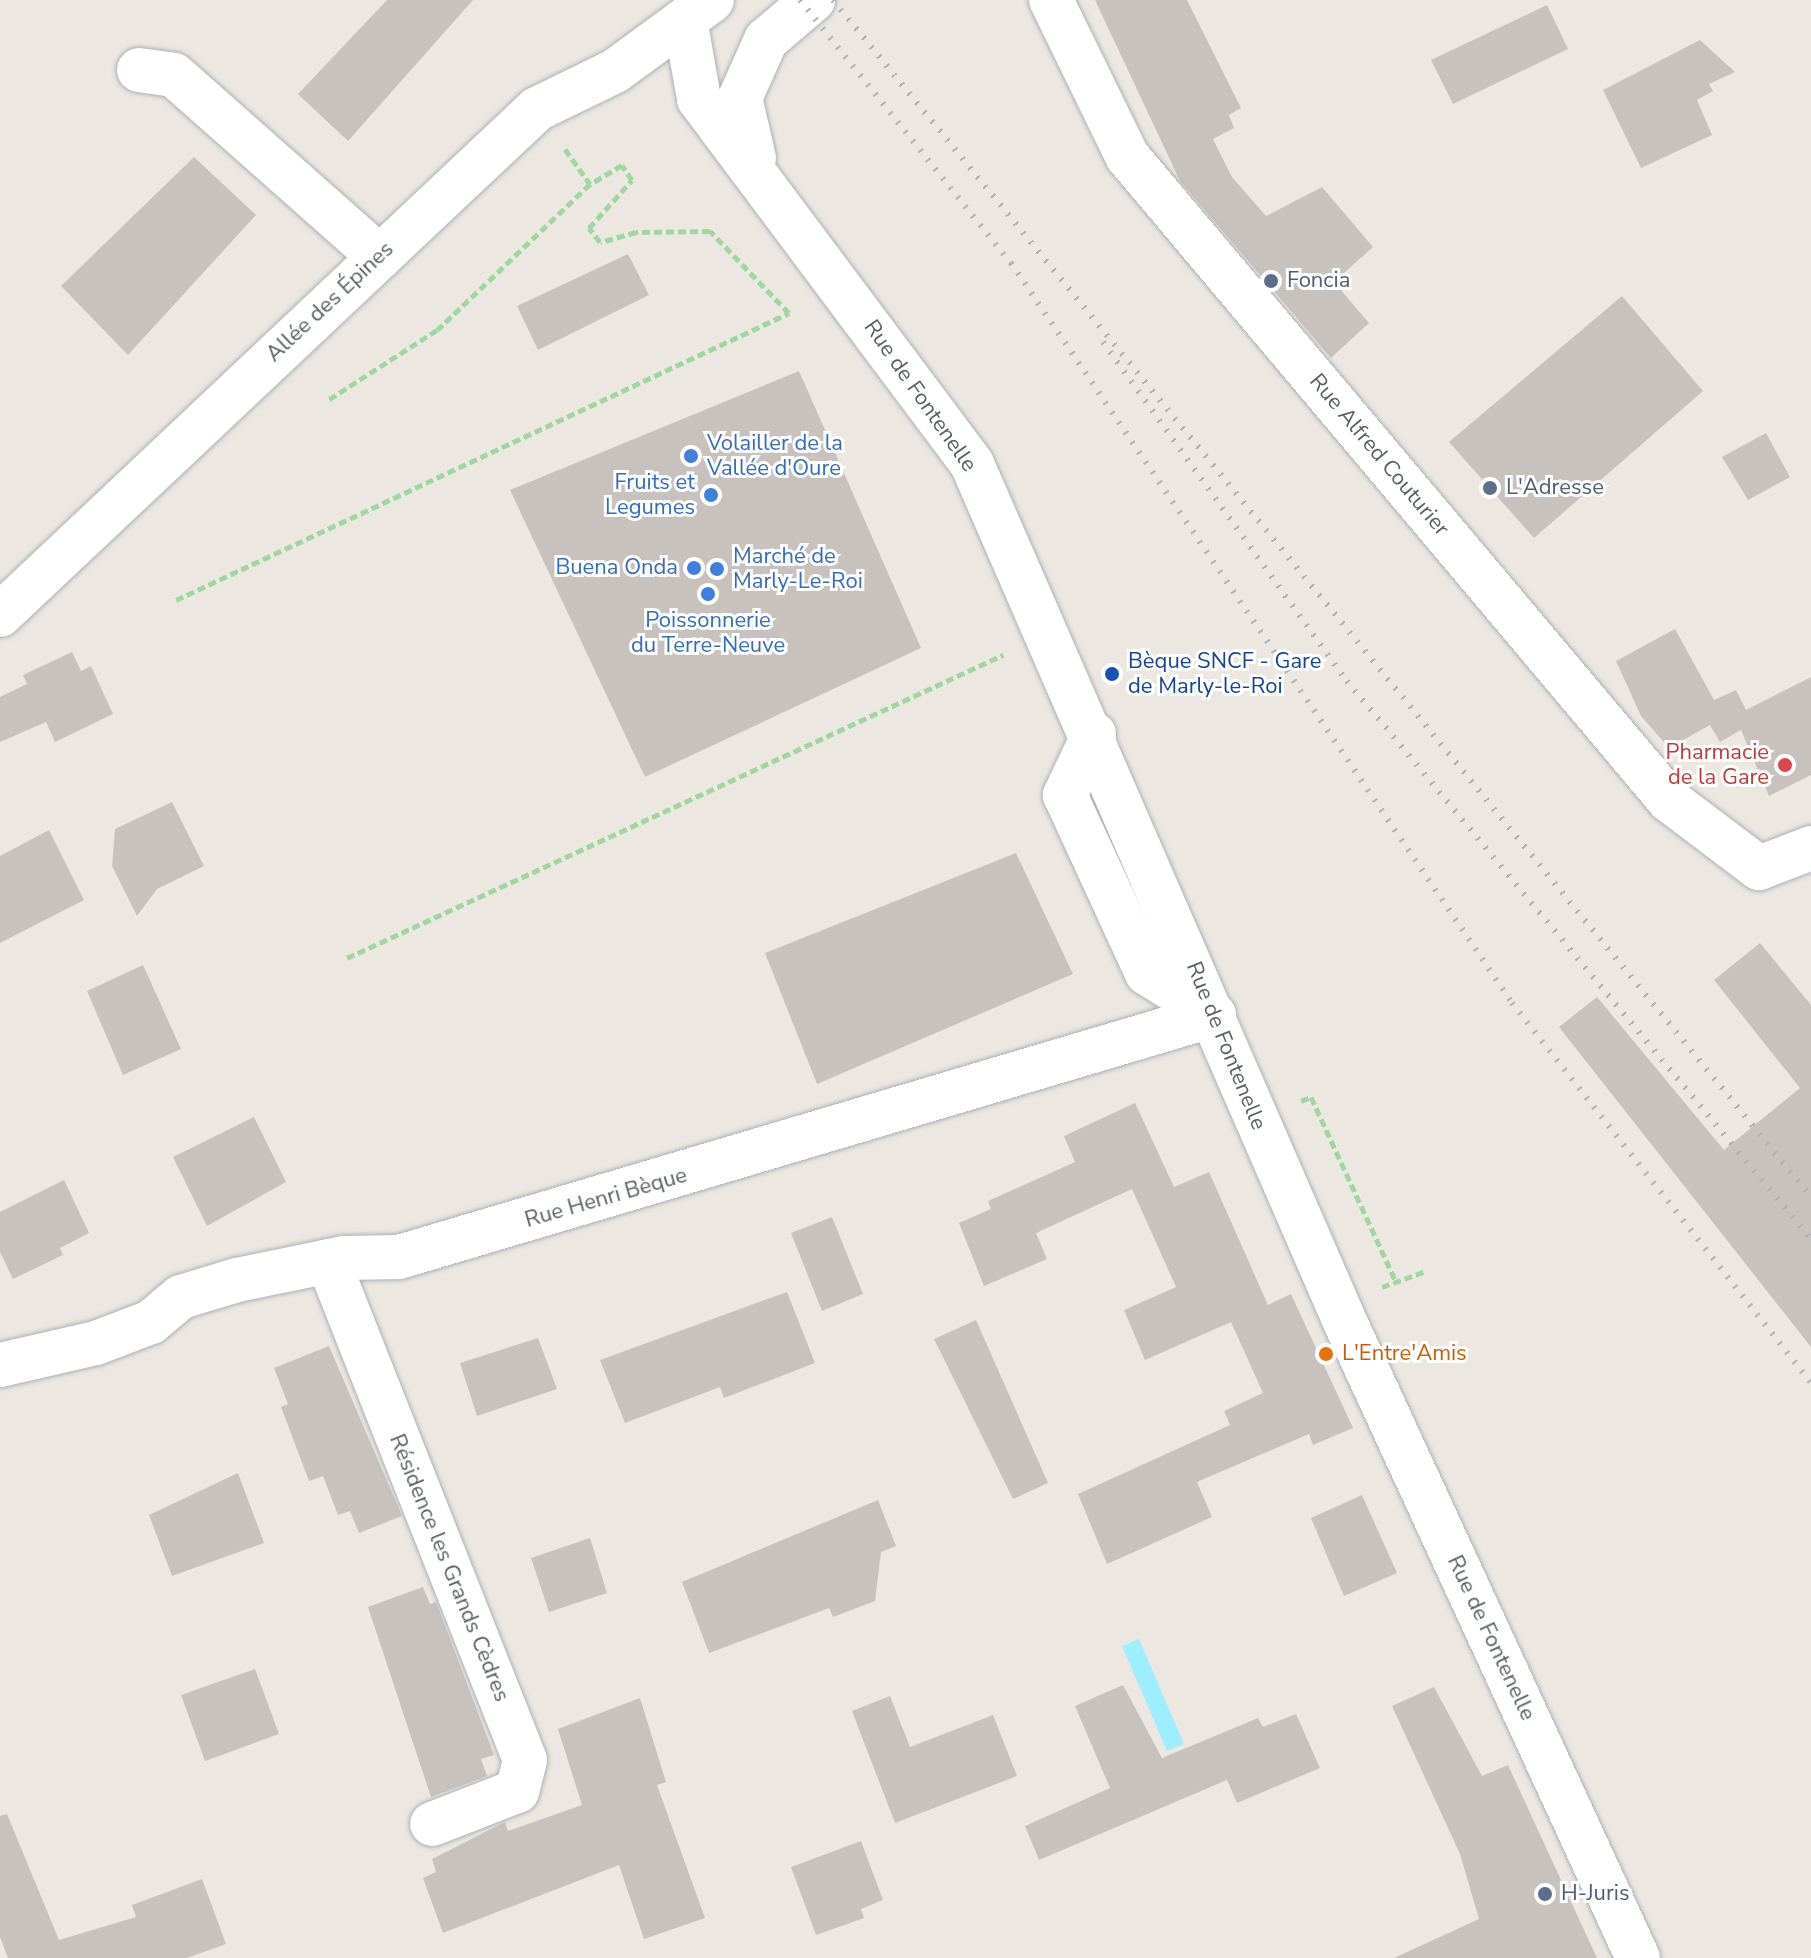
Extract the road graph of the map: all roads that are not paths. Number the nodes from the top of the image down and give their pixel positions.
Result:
1 (813, 0) edge
2 (1051, 0) edge
3 (699, 12) edge
4 (139, 70) dead end
5 (757, 169) junction
6 (380, 257) junction
7 (0, 615) edge
8 (1811, 848) edge
9 (1214, 1015) junction
10 (328, 1261) junction
11 (0, 1365) edge
12 (432, 1824) dead end
13 (1638, 1958) edge

1 - 5 street
2 - 8 street, Rue Alfred Couturier
3 - 5 street, Rue de Fontenelle
3 - 6 street, Allée des Épines
4 - 6 street
5 - 9 street, Rue de Fontenelle
6 - 7 street, Allée des Épines
9 - 10 street, Rue Henri Bèque
9 - 13 street, Rue de Fontenelle
10 - 11 street, Rue Henri Bèque
10 - 12 street, Résidence les Grands Cèdres

